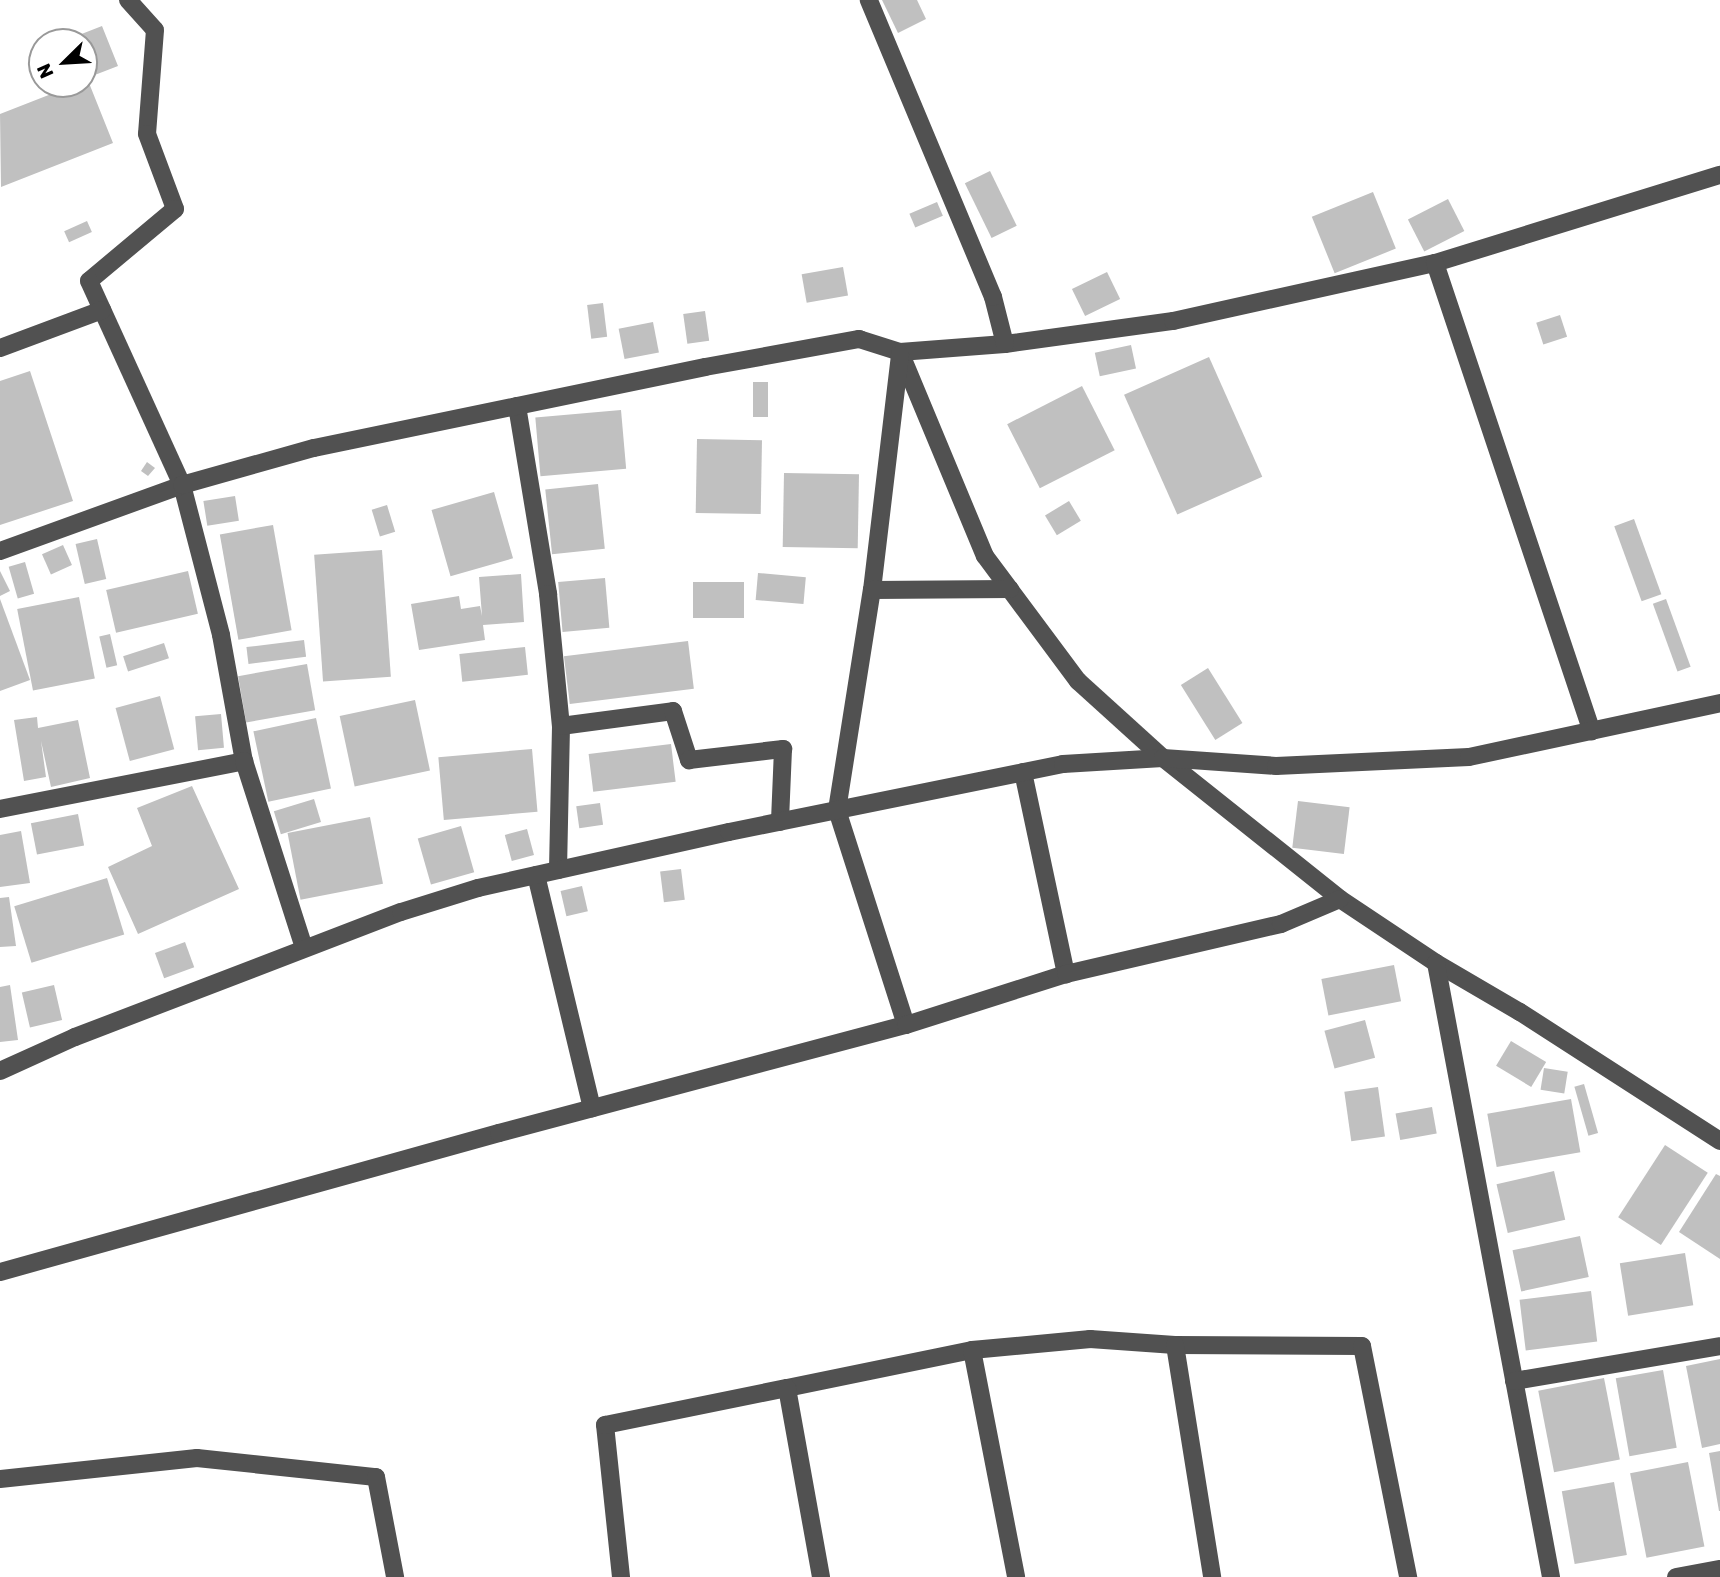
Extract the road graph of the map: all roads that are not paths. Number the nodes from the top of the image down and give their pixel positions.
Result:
1 (128, 0) edge
2 (869, 0) edge
3 (1720, 175) edge
4 (1435, 263) junction
5 (102, 310) junction
6 (1005, 344) junction
7 (0, 348) edge
8 (900, 352) junction
9 (517, 406) junction
10 (182, 485) junction
11 (0, 551) edge
12 (1010, 589) junction
13 (872, 590) junction
14 (1719, 707) edge
15 (561, 726) junction
16 (1592, 731) junction
17 (1163, 758) junction
18 (244, 761) junction
19 (1024, 772) junction
20 (0, 809) edge
21 (837, 810) junction
22 (780, 822) junction
23 (558, 870) junction
24 (536, 876) junction
25 (1340, 899) junction
26 (304, 948) junction
27 (1436, 963) junction
28 (1066, 974) junction
29 (906, 1025) junction
30 (0, 1071) edge
31 (592, 1108) junction
32 (1720, 1140) edge
33 (0, 1272) edge
34 (1175, 1345) junction
35 (1720, 1346) edge
36 (972, 1350) junction
37 (1514, 1381) junction
38 (787, 1388) junction
39 (0, 1479) edge
40 (1720, 1569) edge
41 (395, 1577) edge
42 (621, 1577) edge
43 (821, 1577) edge
44 (1016, 1577) edge
45 (1212, 1577) edge
46 (1408, 1577) edge
47 (1551, 1577) edge
48 (1676, 1577) edge

1 - 5 street
2 - 6 street
3 - 4 street
4 - 6 street
4 - 16 street
5 - 7 street
5 - 10 street
6 - 8 street
8 - 9 street
8 - 12 street
8 - 13 street
9 - 10 street
9 - 15 street
10 - 11 street
10 - 18 street
12 - 13 street
12 - 17 street
13 - 21 street
14 - 16 street
15 - 22 street
15 - 23 street
16 - 17 street
17 - 19 street
17 - 25 street
18 - 20 street
18 - 26 street
19 - 21 street
19 - 28 street
21 - 22 street
21 - 29 street
22 - 23 street
23 - 24 street
24 - 26 street
24 - 31 street
25 - 27 street
25 - 28 street
26 - 30 street
27 - 32 street
27 - 37 street
28 - 29 street
29 - 31 street
31 - 33 street
34 - 36 street
34 - 45 street
34 - 46 street
35 - 37 street
36 - 38 street
36 - 44 street
37 - 47 street
38 - 42 street
38 - 43 street
39 - 41 street
40 - 48 street

